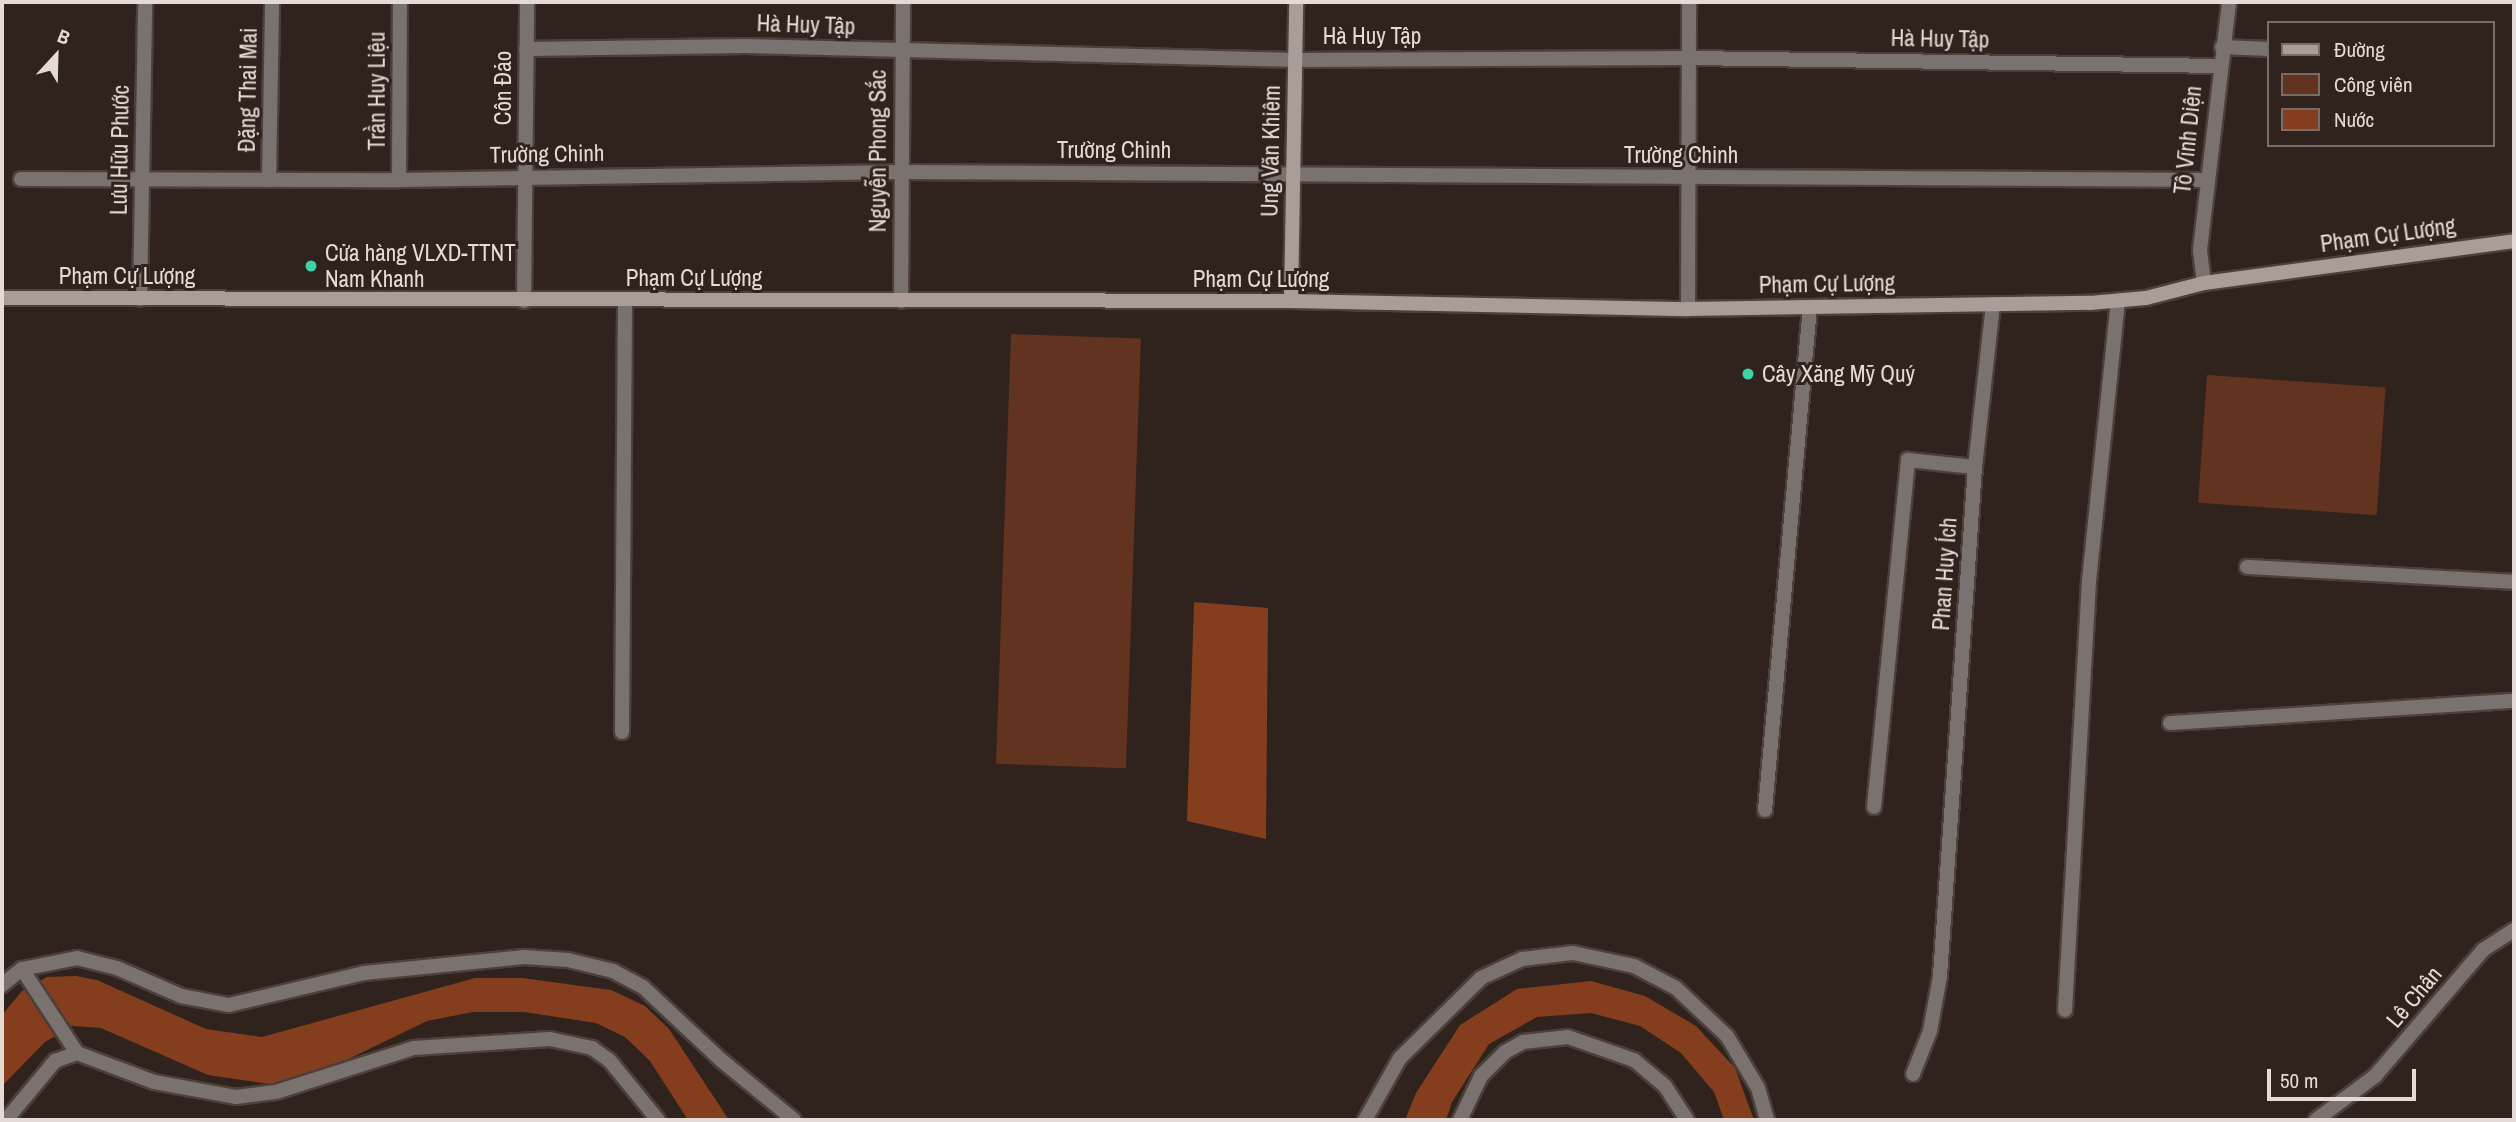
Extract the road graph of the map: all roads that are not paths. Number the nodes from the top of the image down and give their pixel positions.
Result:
1 (145, 2) edge
2 (272, 2) edge
3 (400, 2) edge
4 (527, 2) edge
5 (904, 2) edge
6 (1296, 2) edge
7 (1689, 2) edge
8 (2229, 2) edge
9 (2222, 47) junction
10 (526, 49) junction
11 (2268, 49) edge
12 (902, 50) junction
13 (1689, 58) junction
14 (1296, 60) junction
15 (2219, 66) junction
16 (900, 172) junction
17 (1294, 174) junction
18 (526, 176) junction
19 (1687, 178) junction
20 (21, 179) dead end
21 (142, 179) junction
22 (269, 180) junction
23 (399, 180) junction
24 (2207, 180) junction
25 (2514, 241) edge
26 (2204, 283) junction
27 (2, 298) edge
28 (140, 299) junction
29 (524, 301) junction
30 (625, 301) junction
31 (901, 301) junction
32 (1291, 301) junction
33 (2118, 301) junction
34 (1993, 304) junction
35 (1810, 307) junction
36 (1688, 309) junction
37 (1975, 467) junction
38 (2248, 567) dead end
39 (2514, 582) edge
40 (2514, 701) edge
41 (2170, 723) dead end
42 (622, 732) dead end
43 (1874, 807) dead end
44 (1765, 810) dead end
45 (2514, 930) edge
46 (26, 975) junction
47 (2, 985) edge
48 (2065, 1010) dead end
49 (77, 1053) junction
50 (1913, 1074) dead end
51 (6, 1120) edge
52 (658, 1120) edge
53 (794, 1120) edge
54 (1365, 1120) edge
55 (1460, 1120) edge
56 (1687, 1120) edge
57 (1767, 1120) edge
58 (2316, 1120) edge

1 - 21 street, Lưu Hữu Phước
2 - 22 street, Đặng Thai Mai
3 - 23 street, Trần Huy Liệu
4 - 10 street, Côn Đảo
5 - 12 street, Nguyễn Phong Sắc
6 - 14 street, Ung Văn Khiêm
7 - 13 street
8 - 9 street, Tô Vĩnh Diện
9 - 11 street
9 - 15 street, Tô Vĩnh Diện
10 - 12 street, Hà Huy Tập
10 - 18 street, Côn Đảo
12 - 14 street, Hà Huy Tập
12 - 16 street, Nguyễn Phong Sắc
13 - 14 street, Hà Huy Tập
13 - 15 street, Hà Huy Tập
13 - 19 street
14 - 17 street, Ung Văn Khiêm
15 - 24 street, Tô Vĩnh Diện
16 - 17 street, Trường Chinh
16 - 18 street, Trường Chinh
16 - 31 street, Nguyễn Phong Sắc
17 - 19 street, Trường Chinh
17 - 32 street, Ung Văn Khiêm
18 - 23 street, Trường Chinh
18 - 29 street, Côn Đảo
19 - 24 street, Trường Chinh
19 - 36 street
20 - 21 street, Trường Chinh
21 - 22 street, Trường Chinh
21 - 28 street, Lưu Hữu Phước
22 - 23 street, Trường Chinh
24 - 26 street, Tô Vĩnh Diện
25 - 26 street, Phạm Cự Lượng
26 - 33 street, Phạm Cự Lượng
27 - 28 street, Phạm Cự Lượng
28 - 29 street, Phạm Cự Lượng
29 - 30 street, Phạm Cự Lượng
30 - 31 street, Phạm Cự Lượng
30 - 42 street
31 - 32 street, Phạm Cự Lượng
32 - 36 street, Phạm Cự Lượng
33 - 34 street, Phạm Cự Lượng
33 - 48 street
34 - 35 street, Phạm Cự Lượng
34 - 37 street, Phan Huy Ích
35 - 36 street, Phạm Cự Lượng
35 - 44 street
37 - 43 street
37 - 50 street, Phan Huy Ích
38 - 39 street
40 - 41 street
45 - 58 street, Lê Chân
46 - 47 street
46 - 49 street
46 - 53 street
49 - 51 street
49 - 52 street
54 - 57 street
55 - 56 street

